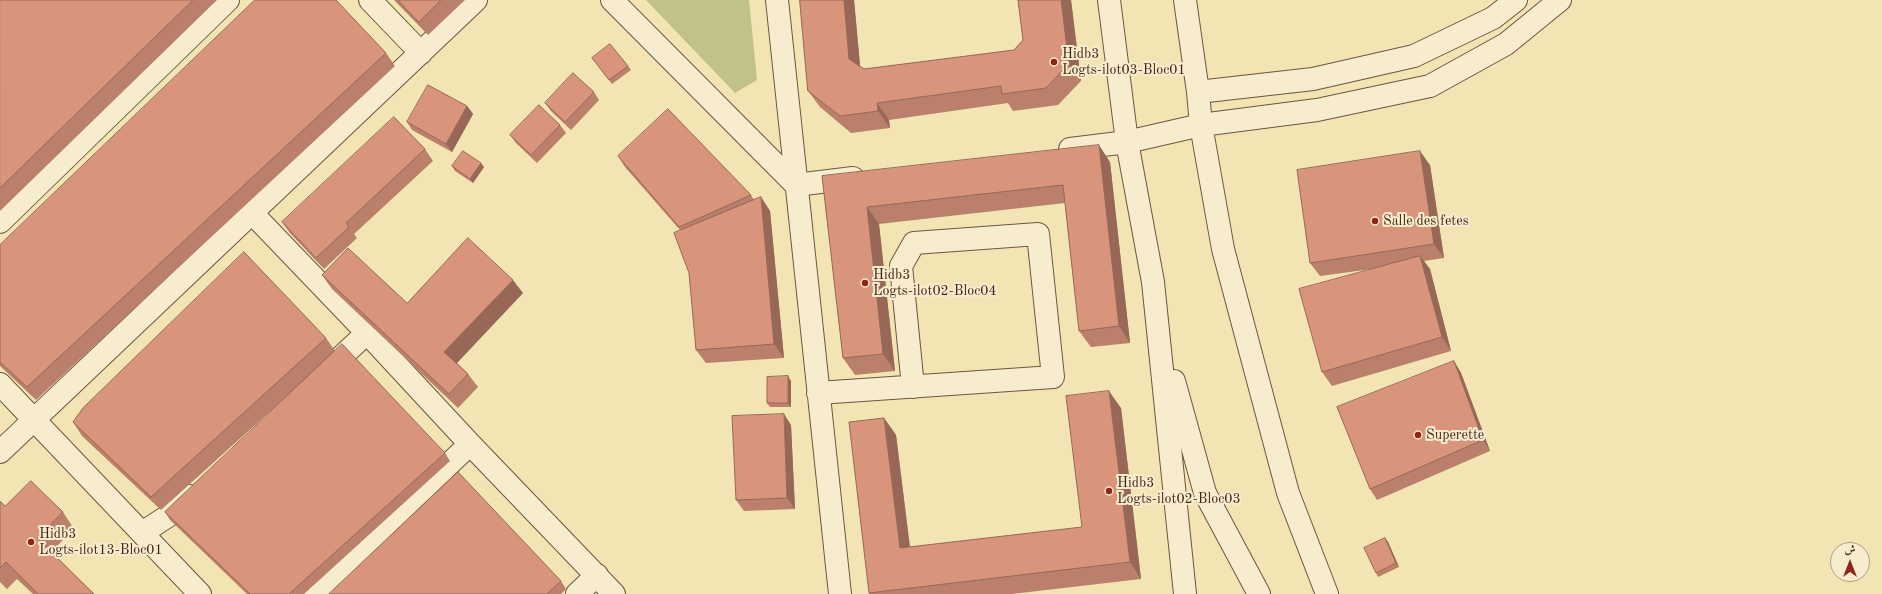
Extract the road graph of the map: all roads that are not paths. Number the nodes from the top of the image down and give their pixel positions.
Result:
1 (228, 0) edge
2 (370, 0) edge
3 (476, 0) edge
4 (612, 0) edge
5 (777, 0) edge
6 (1109, 0) edge
7 (1184, 0) edge
8 (1516, 0) edge
9 (1560, 0) edge
10 (421, 53) junction
11 (1198, 92) junction
12 (1201, 125) junction
13 (1127, 142) junction
14 (1048, 152) edge
15 (874, 175) edge
16 (796, 185) junction
17 (252, 213) junction
18 (0, 222) edge
19 (1158, 326) junction
20 (367, 333) junction
21 (314, 381) edge
22 (0, 384) edge
23 (913, 387) junction
24 (818, 393) junction
25 (34, 420) junction
26 (470, 444) junction
27 (0, 452) edge
28 (203, 484) edge
29 (142, 533) junction
30 (596, 575) junction
31 (200, 594) edge
32 (314, 594) edge
33 (577, 594) edge
34 (614, 594) edge
35 (840, 594) edge
36 (1184, 594) edge
37 (1259, 594) edge
38 (1327, 594) edge

1 - 18 street
2 - 10 street
3 - 10 street
4 - 16 street
5 - 16 street
6 - 13 street
7 - 11 street
8 - 11 street
9 - 12 street
10 - 17 street
11 - 12 street
12 - 13 street
12 - 38 street
13 - 14 street
13 - 19 street
15 - 16 street
16 - 24 street
17 - 20 street
17 - 25 street
19 - 36 street
19 - 37 street
20 - 21 street
20 - 26 street
22 - 25 street
23 - 23 street
23 - 24 street
24 - 35 street
25 - 27 street
25 - 29 street
26 - 30 street
26 - 32 street
28 - 29 street
29 - 31 street
30 - 33 street
30 - 34 street

